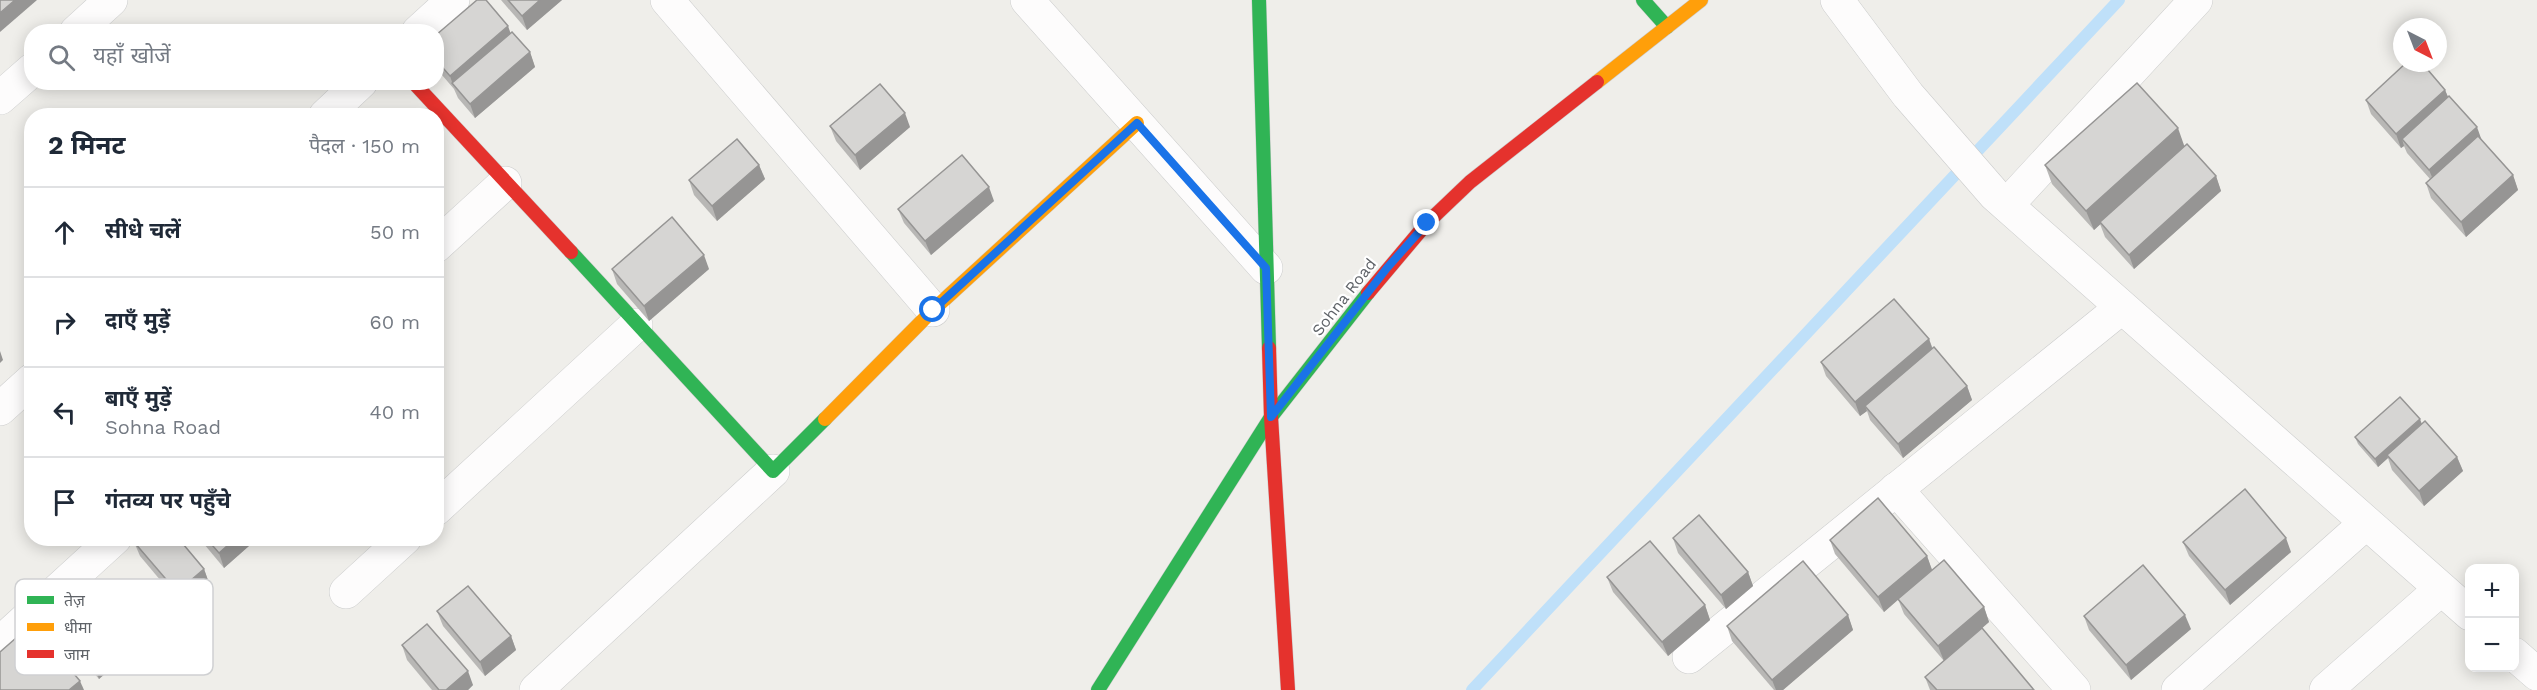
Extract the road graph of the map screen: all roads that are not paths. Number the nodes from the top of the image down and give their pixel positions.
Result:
1 (453, 0) edge
2 (667, 0) edge
3 (1027, 0) edge
4 (1259, 0) edge
5 (1643, 0) edge
6 (1838, 0) edge
7 (2196, 0) edge
8 (107, 1) edge
9 (1697, 1) edge
10 (84, 24) edge
11 (427, 24) edge
12 (1667, 27) junction
13 (24, 77) edge
14 (353, 90) edge
15 (420, 90) edge
16 (0, 98) edge
17 (333, 108) edge
18 (437, 108) edge
19 (444, 116) edge
20 (1137, 123) junction
21 (505, 183) junction
22 (2001, 200) junction
23 (444, 239) edge
24 (1266, 268) junction
25 (2121, 308) junction
26 (933, 310) junction
27 (636, 325) junction
28 (24, 387) edge
29 (0, 409) edge
30 (1271, 417) junction
31 (773, 471) junction
32 (1896, 489) junction
33 (444, 502) edge
34 (2366, 523) junction
35 (106, 546) edge
36 (396, 546) edge
37 (70, 579) edge
38 (2441, 589) junction
39 (346, 592) dead end
40 (2465, 610) edge
41 (15, 629) edge
42 (0, 643) edge
43 (1689, 657) dead end
44 (2519, 658) edge
45 (2537, 674) edge
46 (536, 690) edge
47 (1098, 690) edge
48 (1288, 690) edge
49 (2074, 690) edge
50 (2178, 690) edge
51 (2326, 690) edge

1 - 11 street
2 - 26 street
3 - 20 street
4 - 24 street
5 - 12 street
6 - 22 street
7 - 22 street
8 - 10 street
9 - 12 street, Sohna Road
12 - 30 street, Sohna Road
13 - 16 street
14 - 17 street
15 - 18 street
19 - 21 street
20 - 24 street
20 - 26 street
21 - 23 street
21 - 27 street
22 - 25 street
24 - 30 street
25 - 32 street
25 - 34 street
26 - 31 street
27 - 31 street
27 - 33 street
28 - 29 street
30 - 47 street, Sohna Road
30 - 48 street
31 - 46 street
32 - 43 street
32 - 49 street
34 - 38 street
34 - 50 street
35 - 37 street
36 - 39 street
38 - 40 street
38 - 51 street
41 - 42 street
44 - 45 street

